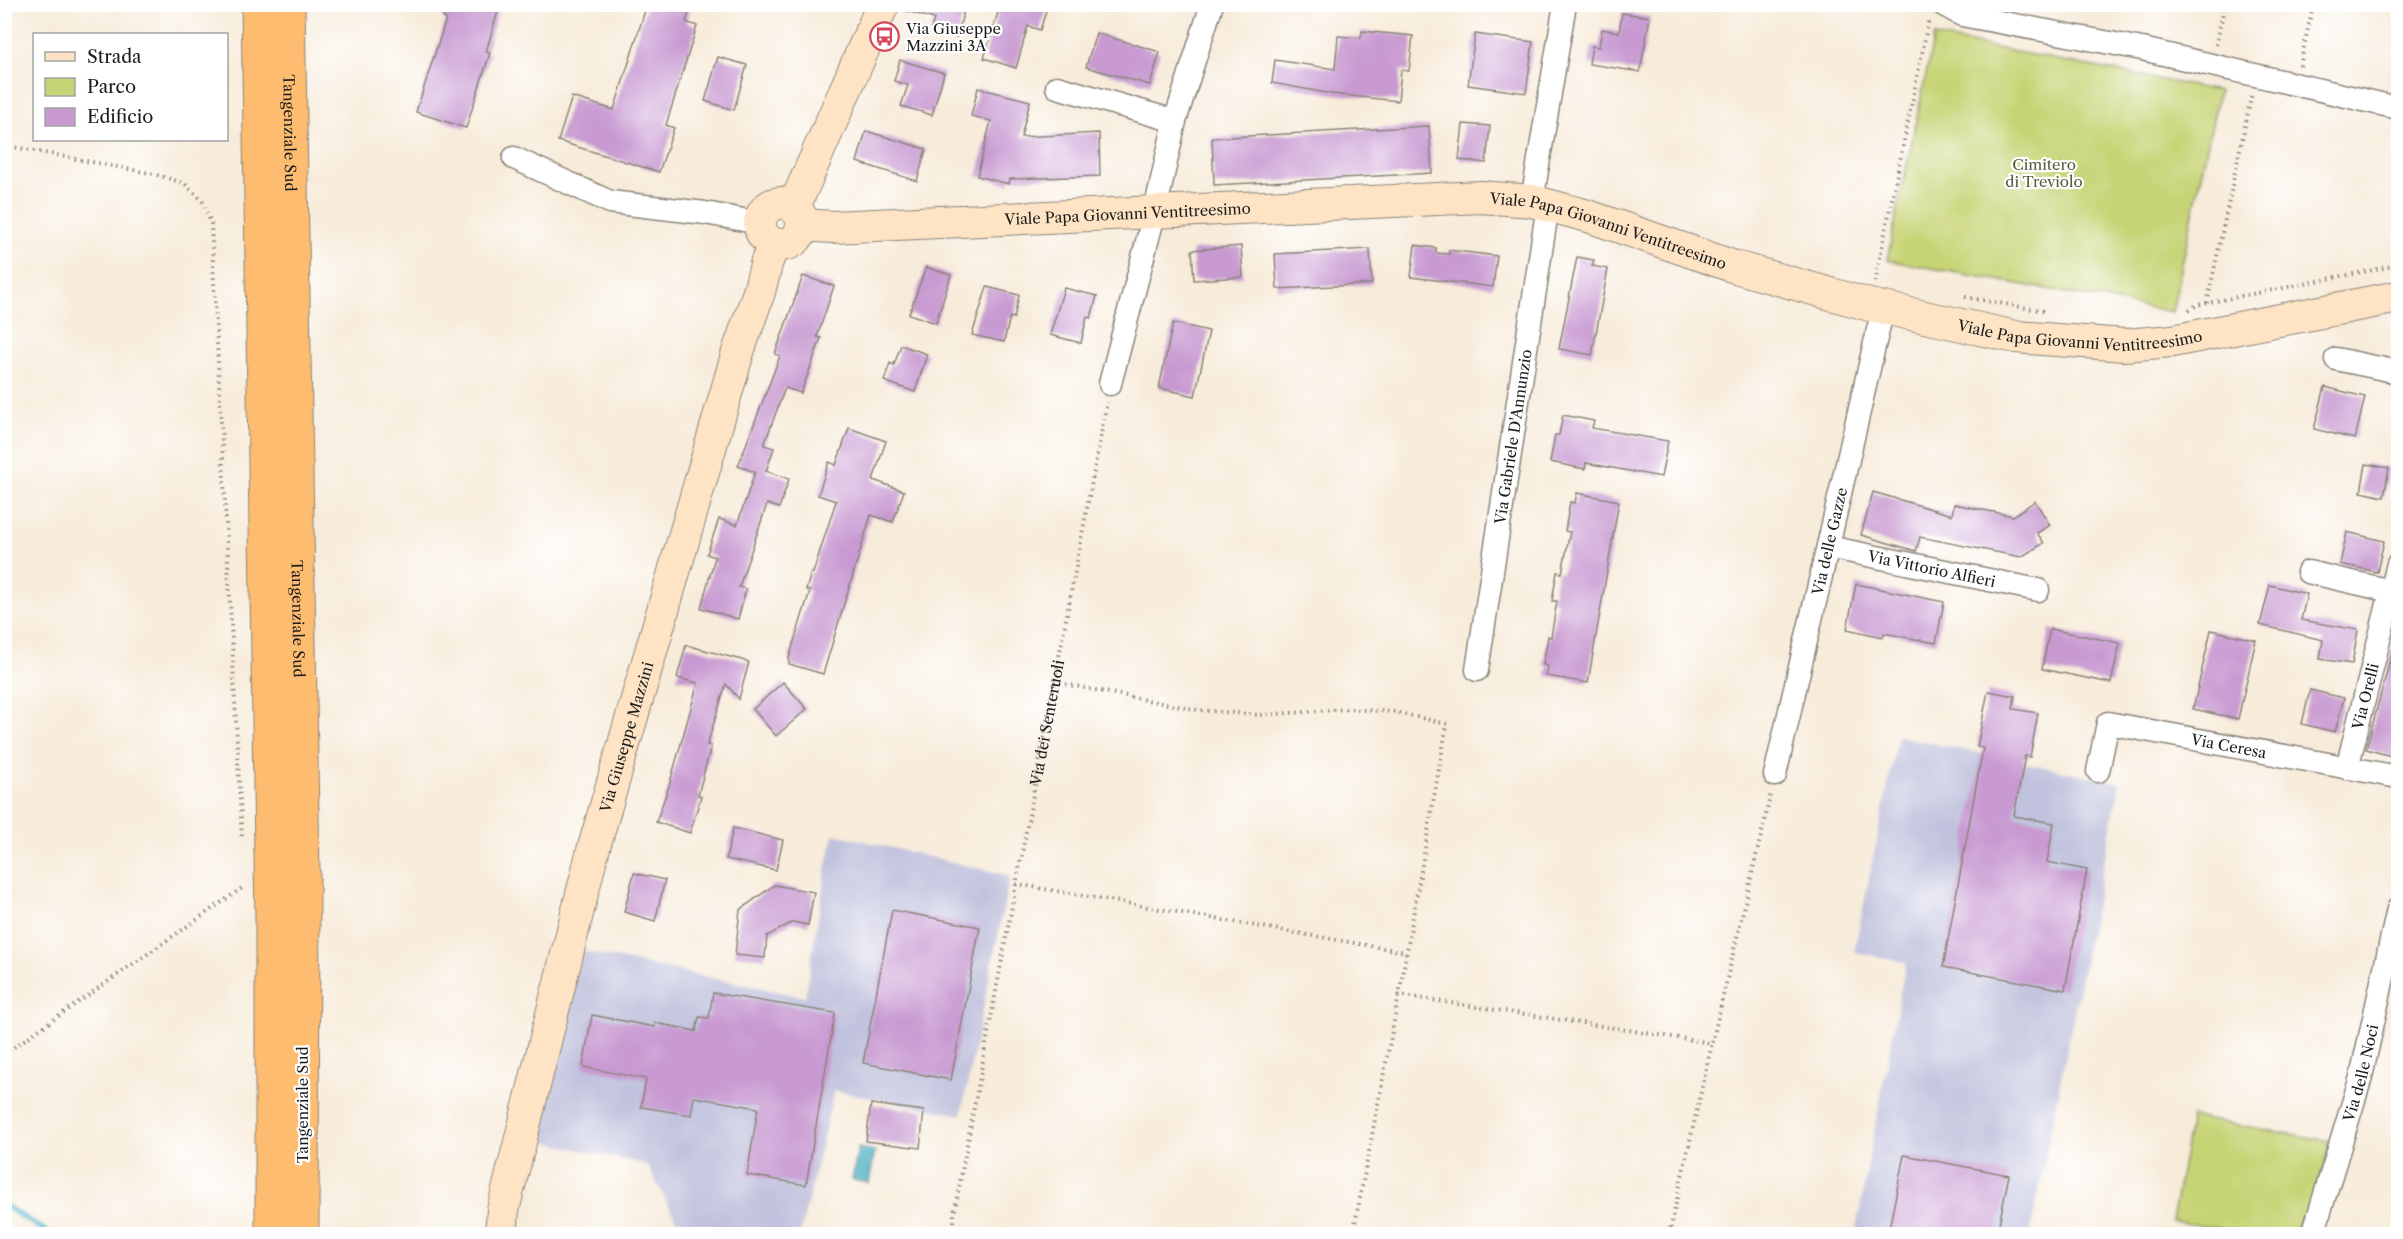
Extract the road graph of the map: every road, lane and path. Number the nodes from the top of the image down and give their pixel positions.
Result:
1 (258, 4) edge
2 (288, 4) edge
3 (883, 4) edge
4 (1212, 4) edge
5 (1565, 4) edge
6 (2225, 4) edge
7 (2313, 4) edge
8 (1936, 10) edge
9 (2212, 66) junction
10 (2297, 85) junction
11 (1057, 87) dead end
12 (2261, 93) dead end
13 (2398, 108) edge
14 (1175, 121) junction
15 (4, 145) edge
16 (514, 158) dead end
17 (1540, 203) junction
18 (1155, 211) junction
19 (798, 216) junction
20 (767, 234) junction
21 (2398, 265) edge
22 (1881, 291) junction
23 (1959, 296) dead end
24 (2398, 297) edge
25 (2207, 303) junction
26 (2187, 311) dead end
27 (2047, 312) dead end
28 (2336, 359) dead end
29 (2398, 372) edge
30 (1110, 384) joint
31 (1828, 547) junction
32 (2398, 564) edge
33 (2308, 572) dead end
34 (2038, 590) dead end
35 (2391, 591) junction
36 (1477, 670) dead end
37 (1053, 682) junction
38 (2347, 768) junction
39 (2098, 771) dead end
40 (1775, 775) joint
41 (2398, 777) edge
42 (243, 852) dead end
43 (244, 876) dead end
44 (1016, 884) junction
45 (2398, 909) edge
46 (1407, 952) junction
47 (1399, 995) junction
48 (1712, 1043) junction
49 (4, 1054) edge
50 (272, 1234) edge
51 (302, 1234) edge
52 (501, 1234) edge
53 (954, 1234) edge
54 (1353, 1234) edge
55 (1669, 1234) edge
56 (2313, 1234) edge

1 - 50 highway, Tangenziale Sud
2 - 51 highway, Tangenziale Sud
3 - 19 street
4 - 14 street
5 - 17 street, Via Gabriele D'Annunzio
6 - 9 path
7 - 10 path
8 - 9 street
8 - 22 path
9 - 10 street
10 - 13 street
11 - 14 street
12 - 25 path
14 - 18 street
15 - 42 path
16 - 20 street
17 - 18 street, Viale Papa Giovanni Ventitreesimo
17 - 22 street, Viale Papa Giovanni Ventitreesimo
17 - 36 street, Via Gabriele D'Annunzio
18 - 19 street, Viale Papa Giovanni Ventitreesimo
18 - 30 street
19 - 20 street
20 - 52 street, Via Giuseppe Mazzini
21 - 25 path
22 - 24 street, Viale Papa Giovanni Ventitreesimo
22 - 31 street, Via delle Gazze
23 - 27 path
25 - 26 path
28 - 29 street
30 - 37 path, Via dei Senteruoli
31 - 34 street, Via Vittorio Alfieri
31 - 40 street, Via delle Gazze
32 - 35 street, Via Orelli
33 - 35 street
35 - 38 street, Via Orelli
37 - 44 path, Via dei Senteruoli
37 - 46 path
38 - 39 street, Via Ceresa
38 - 41 street, Via Ceresa
40 - 48 path
43 - 49 path
44 - 46 path
44 - 53 path, Via dei Senteruoli
45 - 56 street, Via delle Noci
46 - 47 path
47 - 48 path
47 - 54 path
48 - 55 path

